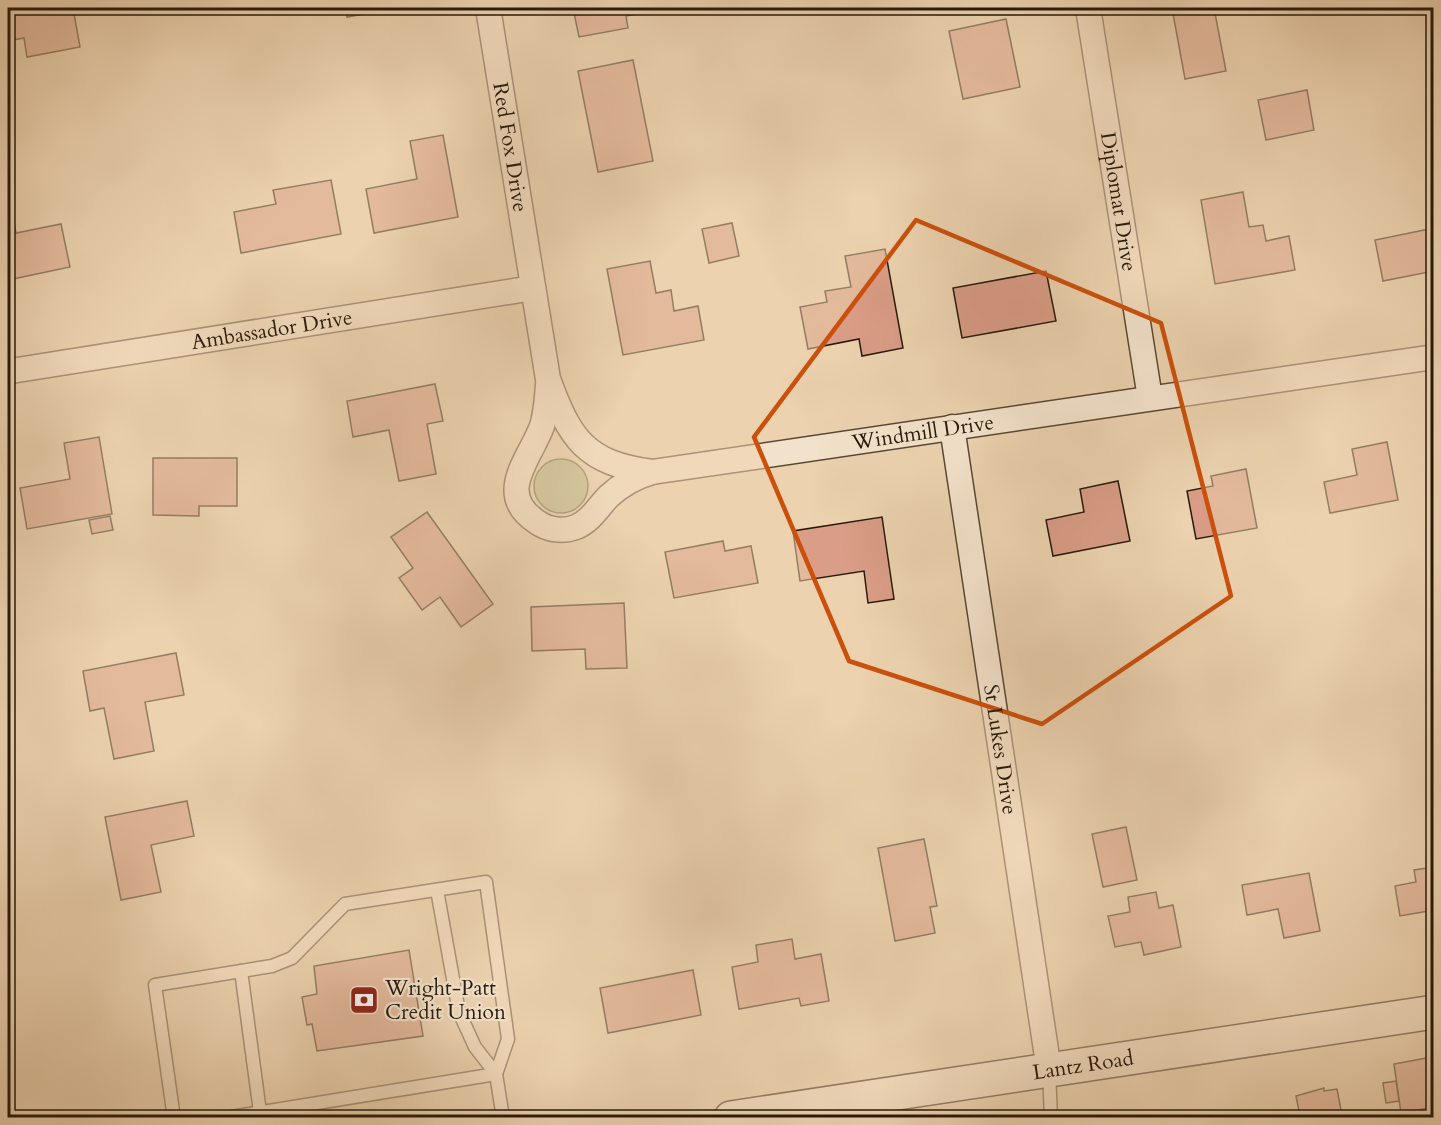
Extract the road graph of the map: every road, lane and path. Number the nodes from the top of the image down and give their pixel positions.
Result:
1 (488, 8) edge
2 (1088, 8) edge
3 (533, 288) junction
4 (1434, 357) edge
5 (11, 371) dead end
6 (548, 379) junction
7 (1150, 398) junction
8 (952, 427) junction
9 (652, 472) junction
10 (437, 890) junction
11 (241, 971) junction
12 (1434, 1012) edge
13 (1049, 1070) junction
14 (496, 1074) junction
15 (260, 1112) junction
16 (174, 1118) edge
17 (225, 1118) edge
18 (503, 1118) edge
19 (731, 1118) edge
20 (1051, 1118) edge

1 - 3 street, Red Fox Drive
2 - 7 street, Diplomat Drive
3 - 5 street, Ambassador Drive
3 - 6 street, Windmill Drive
4 - 7 street, Windmill Drive
6 - 9 street, Windmill Drive
6 - 9 street
7 - 8 street, Windmill Drive
8 - 9 street, Windmill Drive
8 - 13 street, St Lukes Drive
10 - 11 lane
10 - 14 lane
10 - 14 lane
11 - 15 lane
11 - 16 lane
12 - 13 street, Lantz Road
13 - 19 street, Lantz Road
13 - 20 lane
14 - 15 lane
14 - 18 lane
15 - 17 lane

